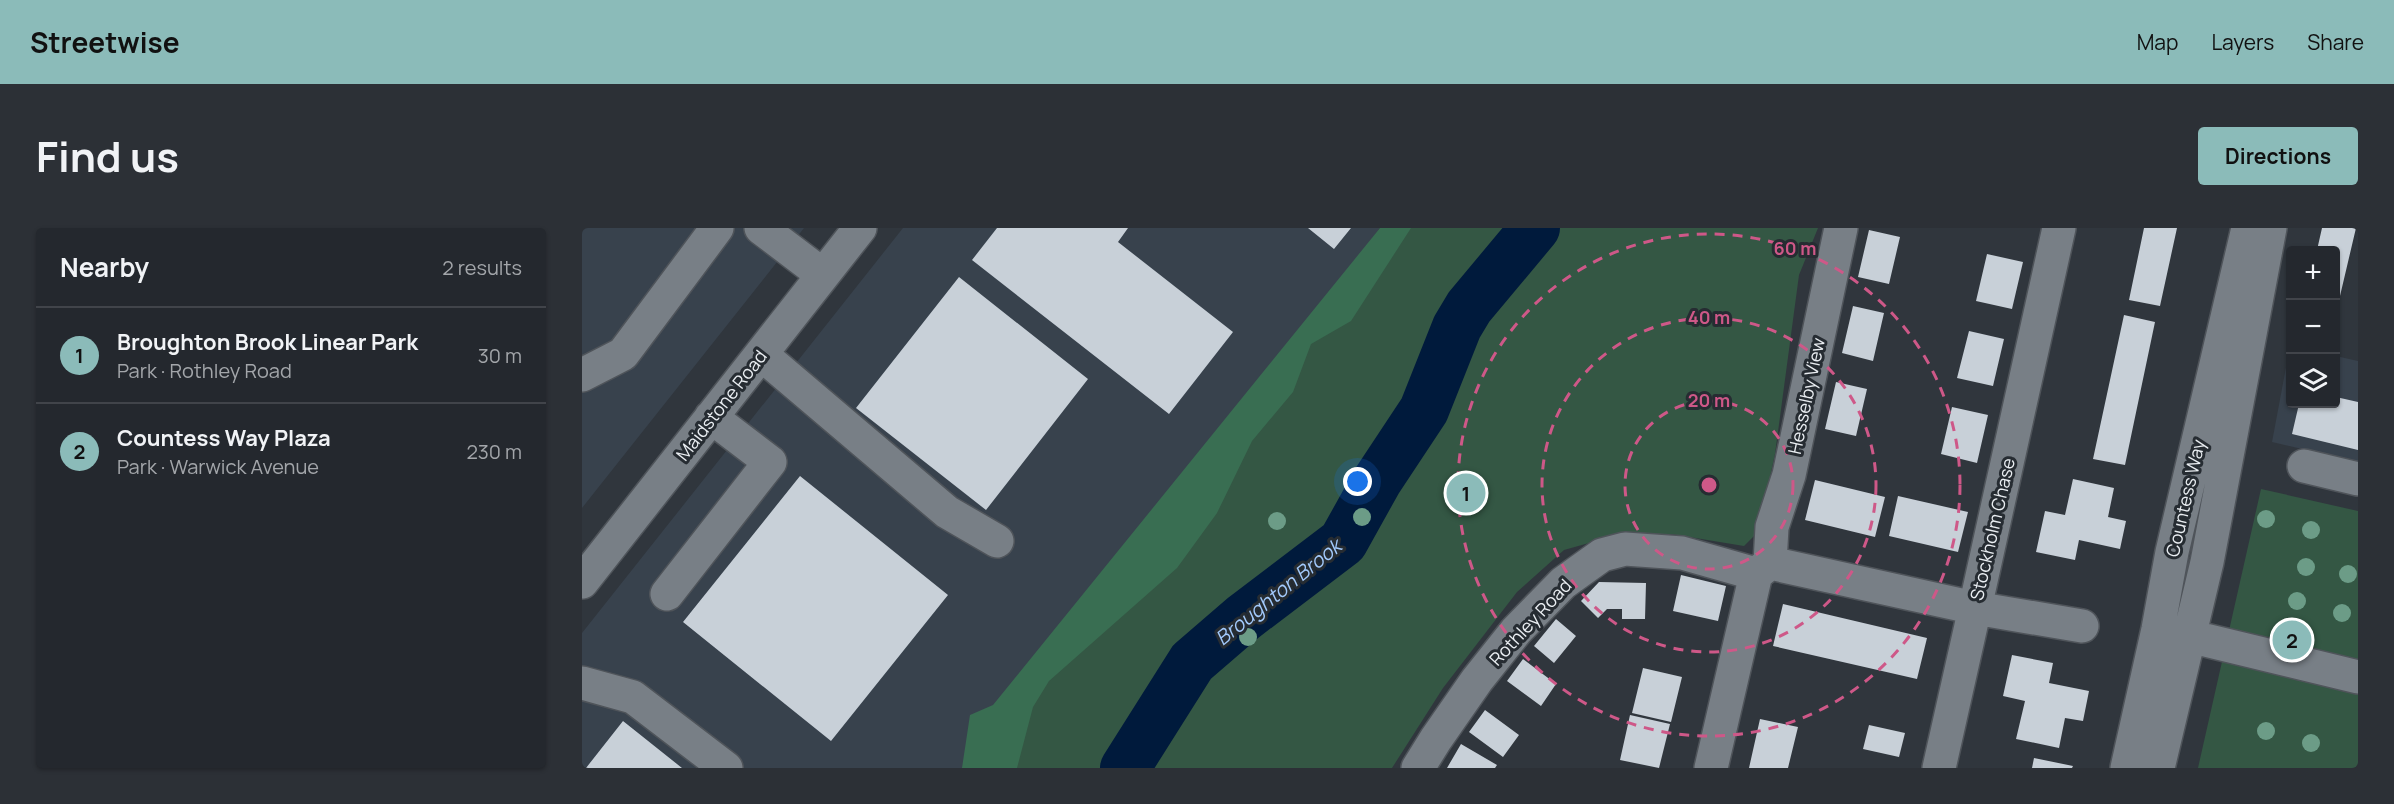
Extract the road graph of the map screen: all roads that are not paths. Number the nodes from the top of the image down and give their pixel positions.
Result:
1 (717, 228) edge
2 (761, 228) edge
3 (860, 228) edge
4 (1840, 228) edge
5 (2059, 228) edge
6 (2248, 228) edge
7 (2270, 228) edge
8 (824, 275) junction
9 (761, 354) junction
10 (582, 375) edge
11 (711, 417) junction
12 (2304, 466) dead end
13 (2358, 479) edge
14 (997, 541) dead end
15 (1763, 568) junction
16 (582, 582) edge
17 (667, 594) dead end
18 (1975, 608) junction
19 (2082, 626) dead end
20 (2158, 629) junction
21 (2190, 637) junction
22 (2358, 677) edge
23 (582, 683) edge
24 (726, 768) edge
25 (1419, 768) edge
26 (1711, 768) edge
27 (1939, 768) edge
28 (2127, 768) edge
29 (2158, 768) edge

1 - 10 street
2 - 8 street
3 - 8 street, Maidstone Road
4 - 15 street, Hesselby View
5 - 18 street, Stockholm Chase
6 - 20 street, Countess Way
7 - 21 street, Countess Way
8 - 9 street, Maidstone Road
9 - 11 street, Maidstone Road
9 - 14 street
11 - 16 street, Maidstone Road
11 - 17 street
12 - 13 street
15 - 18 street, Stockholm Chase
15 - 25 street, Rothley Road
15 - 26 street, Hesselby View
18 - 19 street
18 - 27 street
20 - 21 street
20 - 28 street, Countess Way
21 - 22 street
21 - 29 street, Countess Way
23 - 24 street

